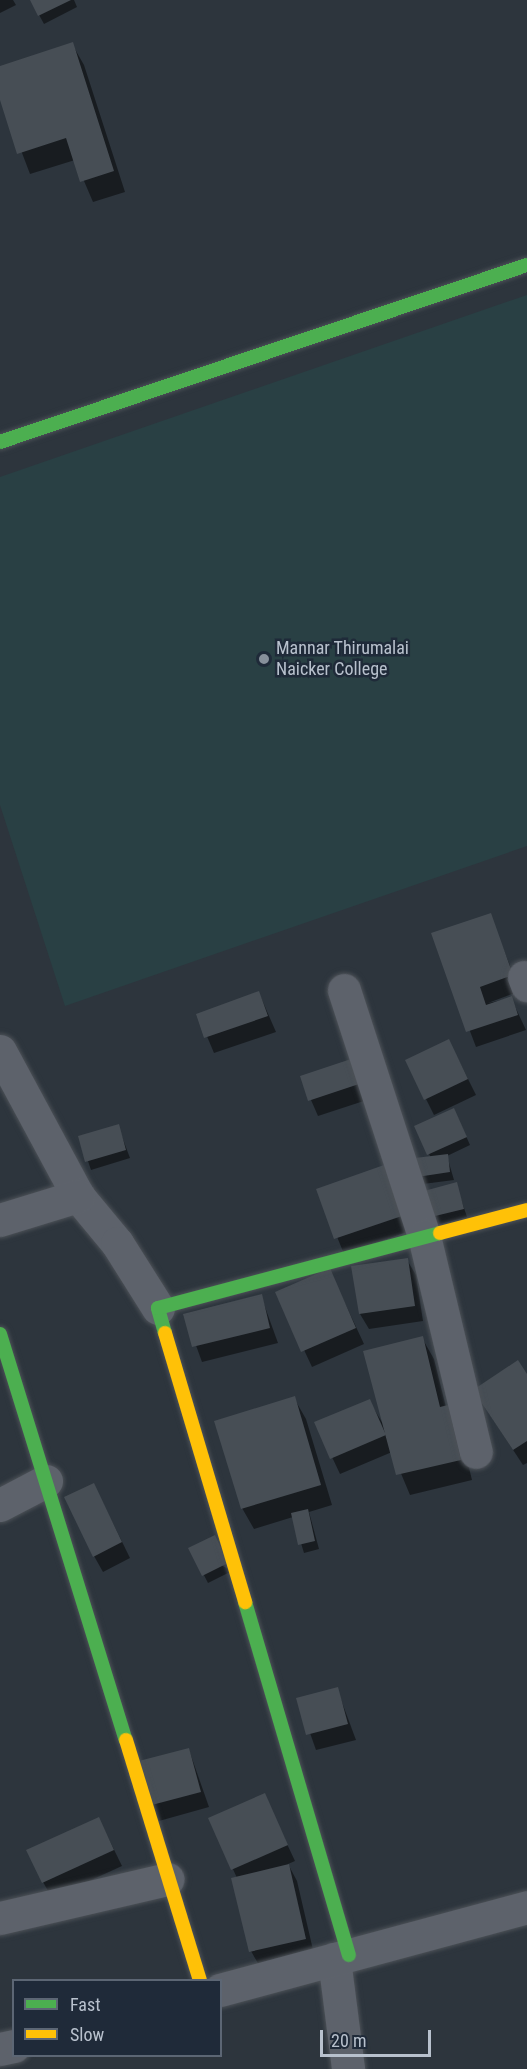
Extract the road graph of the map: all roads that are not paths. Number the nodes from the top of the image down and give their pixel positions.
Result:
1 (527, 265) edge
2 (0, 442) edge
3 (344, 990) dead end
4 (0, 1051) edge
5 (78, 1196) junction
6 (527, 1210) edge
7 (0, 1220) edge
8 (424, 1236) junction
9 (158, 1308) junction
10 (0, 1334) edge
11 (476, 1452) dead end
12 (46, 1481) junction
13 (0, 1505) edge
14 (168, 1878) junction
15 (527, 1907) edge
16 (0, 1918) edge
17 (342, 1957) junction
18 (200, 1979) edge
19 (222, 1989) edge
20 (348, 2069) edge

1 - 2 street
3 - 8 street
4 - 5 street
5 - 7 street
5 - 9 street
6 - 8 street
8 - 9 street
8 - 11 street
9 - 17 street
10 - 12 street
12 - 13 street
12 - 14 street
14 - 16 street
14 - 18 street
15 - 17 street
17 - 19 street
17 - 20 street

